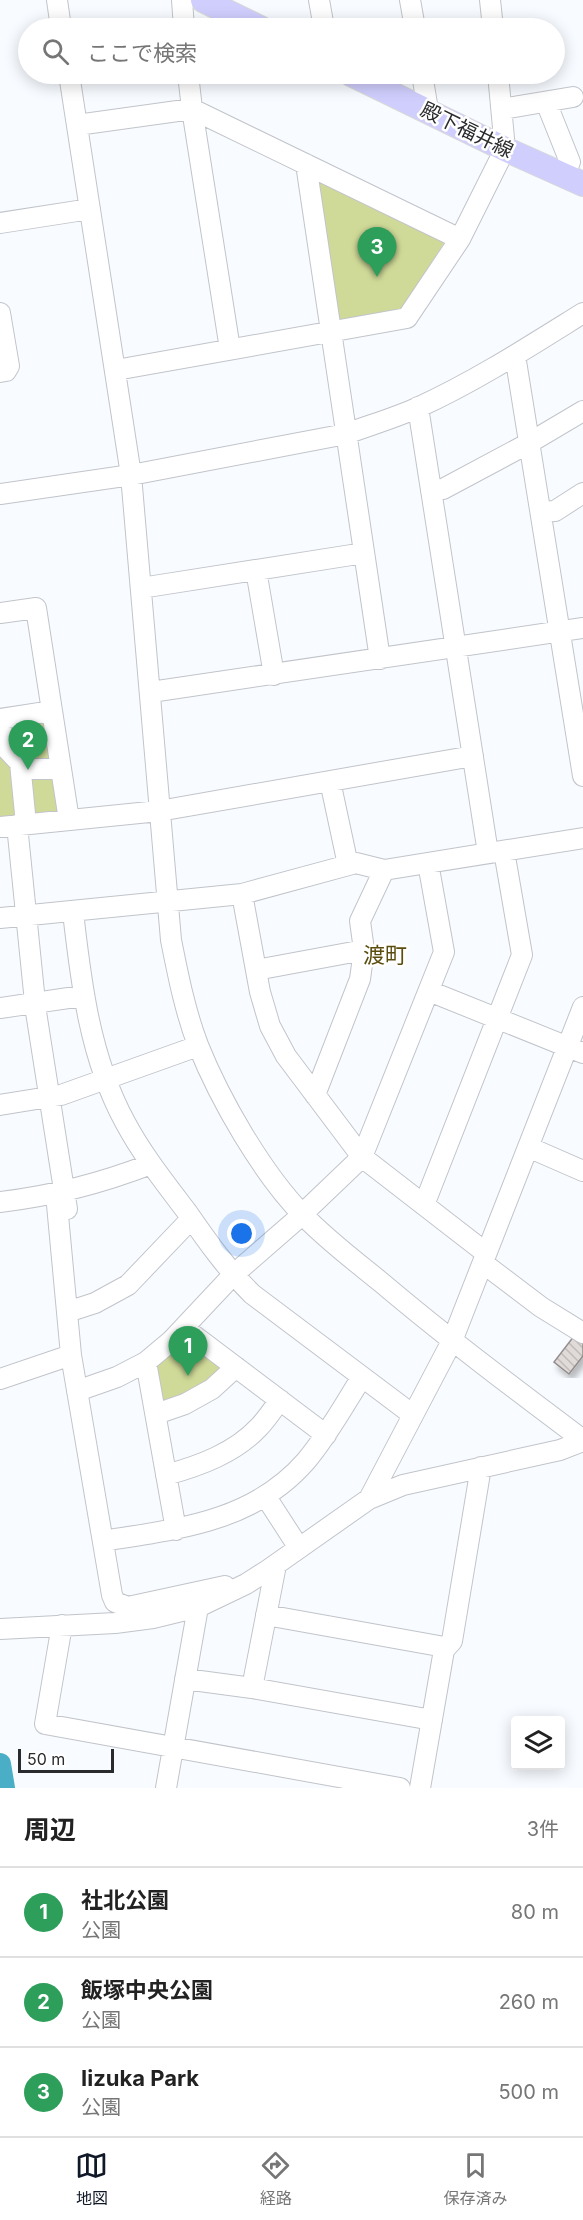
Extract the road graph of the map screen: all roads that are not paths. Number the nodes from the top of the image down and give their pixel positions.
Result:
1 (57, 0) edge
2 (182, 0) edge
3 (203, 0) edge
4 (319, 0) edge
5 (410, 0) edge
6 (490, 0) edge
7 (60, 18) edge
8 (183, 18) edge
9 (240, 18) edge
10 (322, 18) edge
11 (413, 18) edge
12 (492, 18) edge
13 (71, 84) edge
14 (189, 84) edge
15 (372, 84) edge
16 (424, 84) edge
17 (499, 84) edge
18 (573, 97) dead end
19 (546, 102) junction
20 (192, 109) junction
21 (501, 109) junction
22 (428, 110) junction
23 (77, 125) junction
24 (505, 149) junction
25 (306, 164) junction
26 (573, 180) edge
27 (90, 209) junction
28 (0, 223) edge
29 (460, 239) junction
30 (0, 313) edge
31 (583, 313) edge
32 (332, 331) junction
33 (230, 350) junction
34 (515, 355) junction
35 (116, 370) junction
36 (0, 372) edge
37 (418, 407) junction
38 (583, 411) edge
39 (345, 434) junction
40 (529, 442) junction
41 (131, 475) junction
42 (431, 491) junction
43 (583, 493) edge
44 (0, 494) edge
45 (541, 512) junction
46 (364, 553) junction
47 (256, 570) junction
48 (141, 588) junction
49 (0, 614) edge
50 (583, 628) edge
51 (559, 632) junction
52 (456, 647) junction
53 (380, 659) junction
54 (274, 675) junction
55 (151, 692) junction
56 (52, 711) junction
57 (578, 711) edge
58 (0, 719) edge
59 (0, 725) edge
60 (473, 756) junction
61 (20, 763) junction
62 (61, 769) junction
63 (583, 776) edge
64 (330, 781) junction
65 (159, 811) junction
66 (69, 820) junction
67 (14, 825) edge
68 (583, 838) edge
69 (496, 852) junction
70 (428, 863) junction
71 (348, 865) junction
72 (384, 870) junction
73 (242, 894) junction
74 (167, 903) junction
75 (73, 912) junction
76 (25, 916) junction
77 (0, 918) edge
78 (364, 950) junction
79 (256, 970) junction
80 (429, 991) junction
81 (82, 996) junction
82 (35, 1004) junction
83 (583, 1007) edge
84 (0, 1008) edge
85 (498, 1018) junction
86 (198, 1046) junction
87 (576, 1050) edge
88 (106, 1080) junction
89 (315, 1095) junction
90 (51, 1097) junction
91 (0, 1105) edge
92 (528, 1147) junction
93 (362, 1157) junction
94 (151, 1164) junction
95 (583, 1171) edge
96 (60, 1193) junction
97 (0, 1202) edge
98 (424, 1205) junction
99 (302, 1214) junction
100 (191, 1219) junction
101 (484, 1258) junction
102 (233, 1275) junction
103 (72, 1311) junction
104 (184, 1328) junction
105 (583, 1333) edge
106 (452, 1341) junction
107 (77, 1355) junction
108 (146, 1362) junction
109 (236, 1367) junction
110 (362, 1377) junction
111 (0, 1379) edge
112 (77, 1391) junction
113 (280, 1400) junction
114 (156, 1414) junction
115 (413, 1415) junction
116 (326, 1435) junction
117 (583, 1441) edge
118 (481, 1467) junction
119 (166, 1475) junction
120 (266, 1497) junction
121 (369, 1499) junction
122 (176, 1530) junction
123 (103, 1541) junction
124 (299, 1548) junction
125 (276, 1565) junction
126 (246, 1584) junction
127 (198, 1607) junction
128 (266, 1616) junction
129 (62, 1625) junction
130 (2, 1628) edge
131 (444, 1650) junction
132 (185, 1679) junction
133 (252, 1688) junction
134 (432, 1720) junction
135 (173, 1748) junction
136 (166, 1788) edge
137 (400, 1788) edge
138 (420, 1788) edge

1 - 7 street
2 - 8 street
3 - 9 main road
4 - 10 street
5 - 11 street
6 - 12 street
13 - 23 street
14 - 20 street
15 - 22 main road, 殿下福井線
16 - 22 street
17 - 21 street
18 - 19 street
19 - 21 street
19 - 26 street
20 - 23 street
20 - 25 street
20 - 33 street
21 - 24 street
22 - 24 main road, 殿下福井線
23 - 27 street
24 - 26 main road, 殿下福井線
24 - 29 street
25 - 29 street
25 - 32 street
27 - 28 street
27 - 35 street
29 - 32 street
30 - 36 street
31 - 34 street
32 - 33 street
32 - 39 street
33 - 35 street
34 - 37 street
34 - 40 street
35 - 41 street
37 - 39 street
37 - 42 street
38 - 40 street
39 - 41 street
39 - 46 street
40 - 42 street
40 - 45 street
41 - 44 street
41 - 48 street
42 - 52 street
43 - 45 street
45 - 51 street
46 - 47 street
46 - 53 street
47 - 48 street
47 - 54 street
48 - 55 street
49 - 56 street
50 - 51 street
51 - 52 street
51 - 57 street
52 - 53 street
52 - 60 street
53 - 54 street
54 - 55 street
55 - 65 street
56 - 58 street
56 - 62 street
57 - 63 street
59 - 61 street
60 - 64 street
60 - 69 street
61 - 62 street
61 - 67 street
62 - 66 street
64 - 65 street
64 - 71 street
65 - 66 street
65 - 74 street
66 - 67 street
67 - 76 street
68 - 69 street
69 - 70 street
69 - 85 street
70 - 72 street
70 - 80 street
71 - 72 street
71 - 73 street
72 - 78 street
73 - 74 street
73 - 79 street
74 - 75 street
74 - 86 street
75 - 76 street
75 - 81 street
76 - 77 street
76 - 82 street
78 - 79 street
78 - 89 street
79 - 89 street
80 - 85 street
80 - 93 street
81 - 82 street
81 - 88 street
82 - 84 street
82 - 90 street
83 - 87 street
85 - 87 street
85 - 98 street
86 - 88 street
86 - 99 street
87 - 92 street
88 - 90 street
88 - 94 street
89 - 93 street
90 - 91 street
90 - 96 street
92 - 95 street
92 - 101 street
93 - 98 street
93 - 99 street
94 - 96 street
94 - 100 street
96 - 97 street
96 - 103 street
98 - 101 street
99 - 102 street
99 - 106 street
100 - 102 street
100 - 103 street
101 - 105 street
101 - 106 street
102 - 104 street
102 - 110 street
103 - 107 street
104 - 108 street
104 - 109 street
106 - 115 street
106 - 117 street
107 - 111 street
107 - 112 street
108 - 112 street
108 - 114 street
109 - 113 street
109 - 114 street
110 - 115 street
110 - 116 street
112 - 123 street
113 - 116 street
113 - 119 street
114 - 119 street
115 - 121 street
116 - 120 street
117 - 118 street
118 - 121 street
118 - 131 street
119 - 122 street
120 - 122 street
120 - 124 street
121 - 124 street
122 - 123 street
123 - 126 street
124 - 125 street
125 - 126 street
125 - 128 street
126 - 127 street
127 - 129 street
127 - 132 street
128 - 131 street
128 - 133 street
129 - 130 street
129 - 135 street
131 - 134 street
132 - 133 street
132 - 135 street
133 - 134 street
134 - 138 street
135 - 136 street
135 - 137 street

